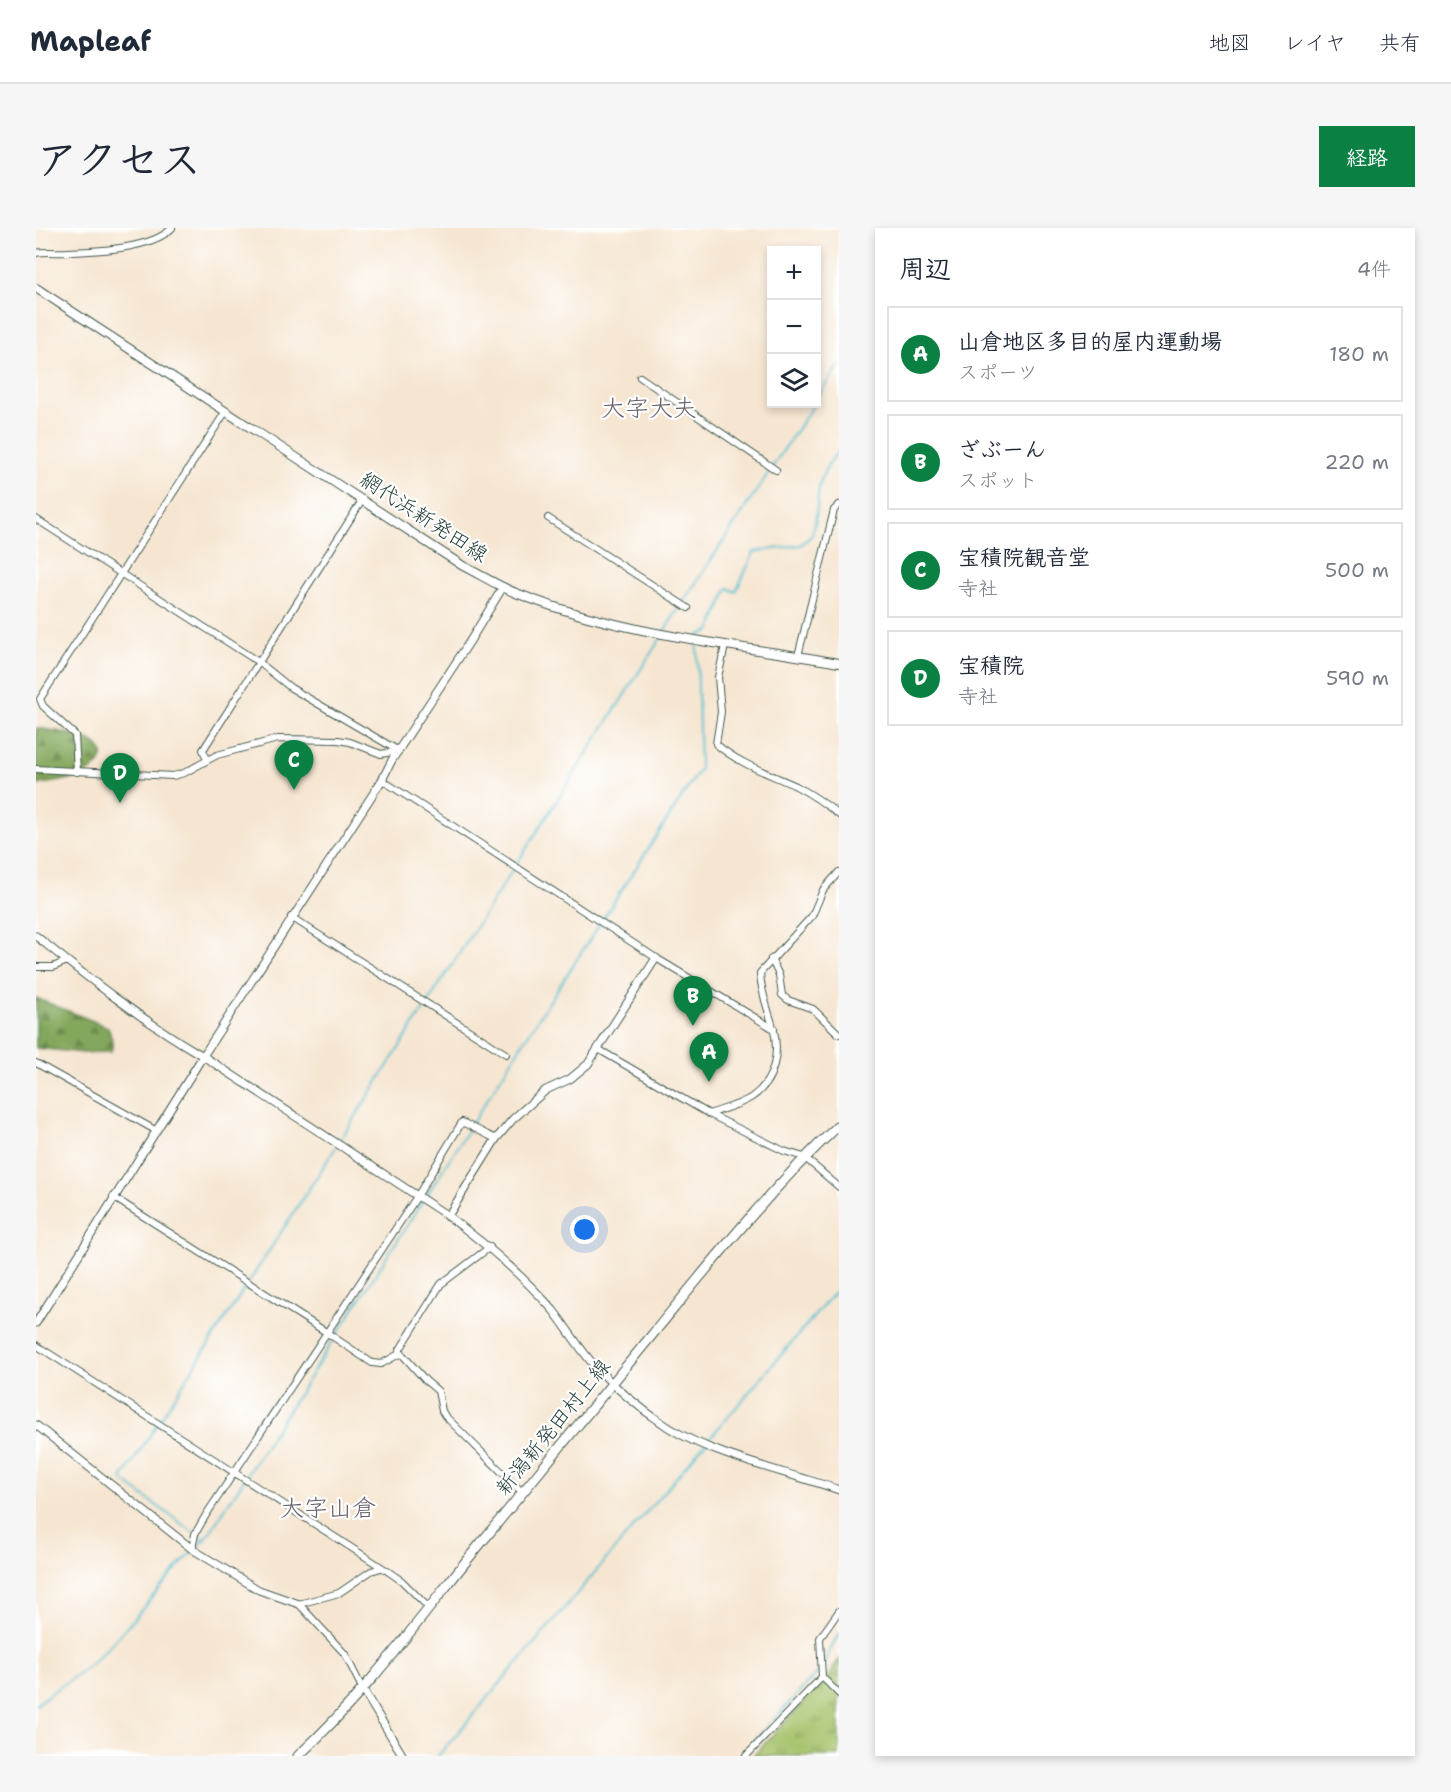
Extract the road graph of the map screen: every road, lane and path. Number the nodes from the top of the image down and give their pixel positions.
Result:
1 (172, 228) edge
2 (36, 253) edge
3 (36, 288) edge
4 (640, 377) dead end
5 (226, 411) junction
6 (776, 470) dead end
7 (363, 499) junction
8 (839, 505) edge
9 (548, 518) dead end
10 (36, 519) edge
11 (120, 575) junction
12 (503, 587) junction
13 (688, 608) dead end
14 (725, 646) junction
15 (798, 656) junction
16 (260, 663) junction
17 (839, 663) edge
18 (38, 698) edge
19 (399, 751) junction
20 (207, 759) junction
21 (36, 769) edge
22 (76, 772) junction
23 (382, 780) junction
24 (839, 815) edge
25 (839, 872) edge
26 (291, 917) junction
27 (36, 936) edge
28 (656, 958) junction
29 (771, 959) junction
30 (67, 961) junction
31 (36, 967) edge
32 (774, 1029) junction
33 (839, 1034) edge
34 (598, 1049) junction
35 (507, 1054) dead end
36 (202, 1056) junction
37 (36, 1063) edge
38 (709, 1114) junction
39 (839, 1125) edge
40 (155, 1130) junction
41 (496, 1139) junction
42 (804, 1157) junction
43 (839, 1187) edge
44 (418, 1195) junction
45 (113, 1197) junction
46 (448, 1216) junction
47 (490, 1247) junction
48 (36, 1323) edge
49 (326, 1332) junction
50 (36, 1344) edge
51 (401, 1353) junction
52 (612, 1383) junction
53 (36, 1425) edge
54 (235, 1474) junction
55 (839, 1490) edge
56 (523, 1493) junction
57 (192, 1549) junction
58 (381, 1568) junction
59 (299, 1604) junction
60 (429, 1608) junction
61 (839, 1611) edge
62 (822, 1677) junction
63 (363, 1690) junction
64 (839, 1694) edge
65 (298, 1756) edge
66 (403, 1756) edge
67 (746, 1756) edge

1 - 2 street
3 - 5 main road, 網代浜新発田線
4 - 6 street
5 - 7 main road, 網代浜新発田線
5 - 11 street
7 - 12 main road, 網代浜新発田線
7 - 16 street
8 - 15 street
9 - 13 street
10 - 11 street
11 - 16 street
11 - 18 street
12 - 14 main road, 網代浜新発田線
12 - 19 street
14 - 15 main road, 網代浜新発田線
14 - 24 street
15 - 17 main road, 網代浜新発田線
16 - 19 street
16 - 20 street
18 - 22 street
19 - 20 street
19 - 23 street
20 - 22 street
21 - 22 street
23 - 26 street
23 - 28 street
25 - 29 street
26 - 35 street
26 - 36 street
27 - 30 street
28 - 32 street
28 - 34 street
29 - 32 street
29 - 33 street
30 - 31 street
30 - 36 street
32 - 38 street
34 - 38 street
34 - 41 street
36 - 40 street
36 - 44 street
37 - 40 street
38 - 42 street
39 - 42 main road, 新潟新発田村上線
40 - 45 street
41 - 44 street
41 - 46 street
42 - 43 street
42 - 52 main road, 新潟新発田村上線
44 - 46 street
44 - 49 street
45 - 48 street
45 - 49 street
46 - 47 street
47 - 51 street
47 - 52 street
49 - 51 street
49 - 54 street
50 - 54 street
51 - 56 street
52 - 55 street
52 - 56 main road, 新潟新発田村上線
53 - 57 street
54 - 57 street
54 - 58 street
56 - 60 main road, 新潟新発田村上線
57 - 59 street
58 - 59 street
58 - 60 street
59 - 63 street
60 - 63 main road, 新潟新発田村上線
61 - 62 street
62 - 64 street
62 - 67 street
63 - 65 main road, 新潟新発田村上線
63 - 66 street

